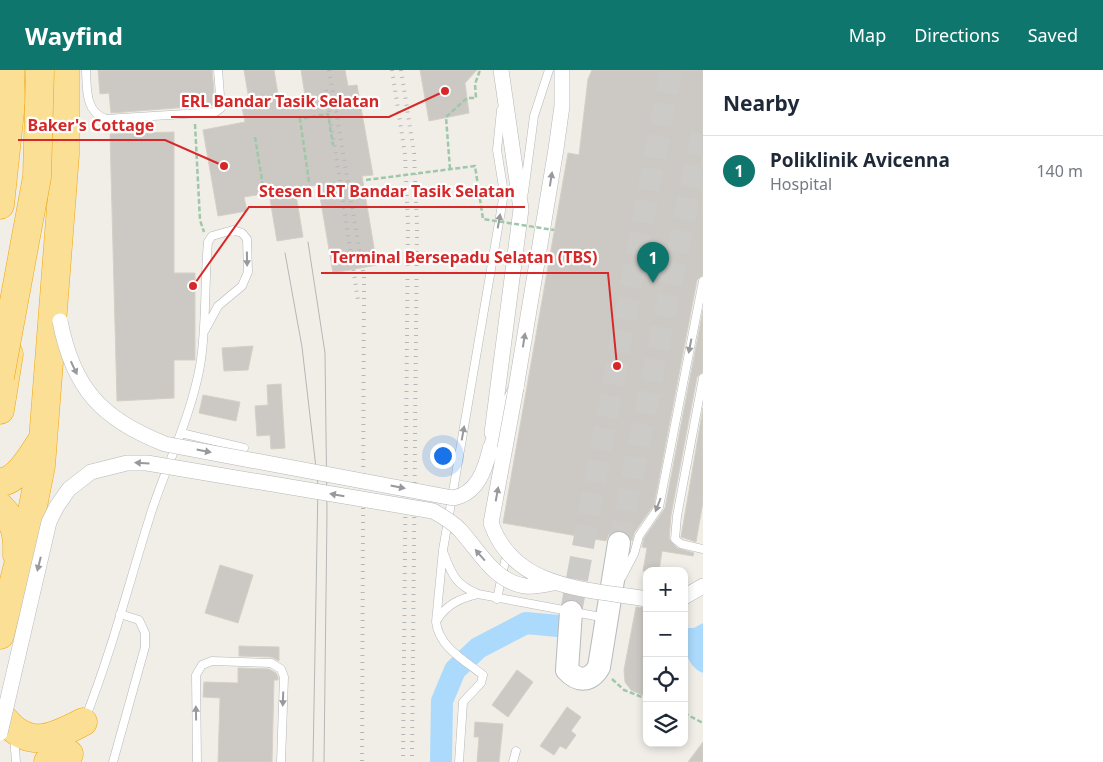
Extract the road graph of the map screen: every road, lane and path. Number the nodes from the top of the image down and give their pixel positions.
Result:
1 (6, 70) edge
2 (10, 70) edge
3 (40, 70) edge
4 (65, 70) edge
5 (86, 70) edge
6 (218, 70) edge
7 (480, 70) edge
8 (502, 70) edge
9 (549, 70) edge
10 (562, 70) edge
11 (503, 91) junction
12 (78, 102) junction
13 (0, 108) edge
14 (195, 124) dead end
15 (255, 137) dead end
16 (332, 144) dead end
17 (65, 155) junction
18 (450, 169) junction
19 (366, 180) dead end
20 (309, 182) dead end
21 (263, 186) dead end
22 (0, 205) edge
23 (521, 209) junction
24 (200, 220) dead end
25 (554, 230) dead end
26 (703, 281) edge
27 (205, 330) junction
28 (0, 377) edge
29 (703, 378) edge
30 (516, 388) junction
31 (0, 410) edge
32 (181, 433) junction
33 (38, 448) junction
34 (244, 448) dead end
35 (490, 449) junction
36 (0, 482) edge
37 (0, 507) edge
38 (510, 543) dead end
39 (619, 543) tunnel mouth
40 (703, 549) edge
41 (443, 550) junction
42 (17, 570) junction
43 (552, 583) junction
44 (576, 584) dead end
45 (703, 586) edge
46 (615, 593) junction
47 (478, 594) junction
48 (688, 595) edge
49 (643, 598) edge
50 (497, 599) junction
51 (571, 612) junction
52 (120, 614) junction
53 (608, 618) junction
54 (436, 622) junction
55 (0, 635) edge
56 (598, 667) junction
57 (643, 697) edge
58 (688, 715) edge
59 (703, 723) edge
60 (5, 725) edge
61 (69, 747) edge
62 (516, 751) dead end
63 (16, 762) edge
64 (113, 762) edge
65 (197, 762) edge
66 (281, 762) edge
67 (460, 762) edge
68 (513, 762) edge

1 - 13 highway
2 - 22 highway
3 - 28 highway, bridge
3 - 31 highway
4 - 12 highway
5 - 12 lane
6 - 12 lane
7 - 18 path
8 - 11 street
9 - 23 lane
30 -> 10 street
11 - 23 street
41 -> 11 lane
12 - 17 highway
14 - 24 path
15 - 21 path
16 - 20 path
17 - 33 highway
17 -> 35 street, bridge
18 - 19 path, bridge
18 - 25 path, bridge
23 - 35 street
26 -> 46 lane
27 -> 27 lane
27 - 32 lane
29 - 40 lane
30 - 35 street, bridge
43 -> 30 street, bridge
32 - 34 lane
32 - 52 lane
33 - 36 highway
33 - 42 highway
37 - 42 highway
38 - 50 lane
39 - 46 street
41 - 47 lane
41 - 54 lane
42 - 55 highway
43 - 46 street, bridge
43 -> 60 street, bridge
44 - 46 street
45 - 48 street
46 - 49 street, bridge
46 - 53 street
47 - 50 lane
47 - 54 lane
50 - 51 lane
51 - 53 lane
51 - 56 street
52 - 61 lane
52 - 64 lane
53 - 56 street
54 - 67 lane
56 - 57 path
58 - 59 path
60 - 61 highway
60 - 63 lane
62 - 68 lane
65 -> 66 lane

